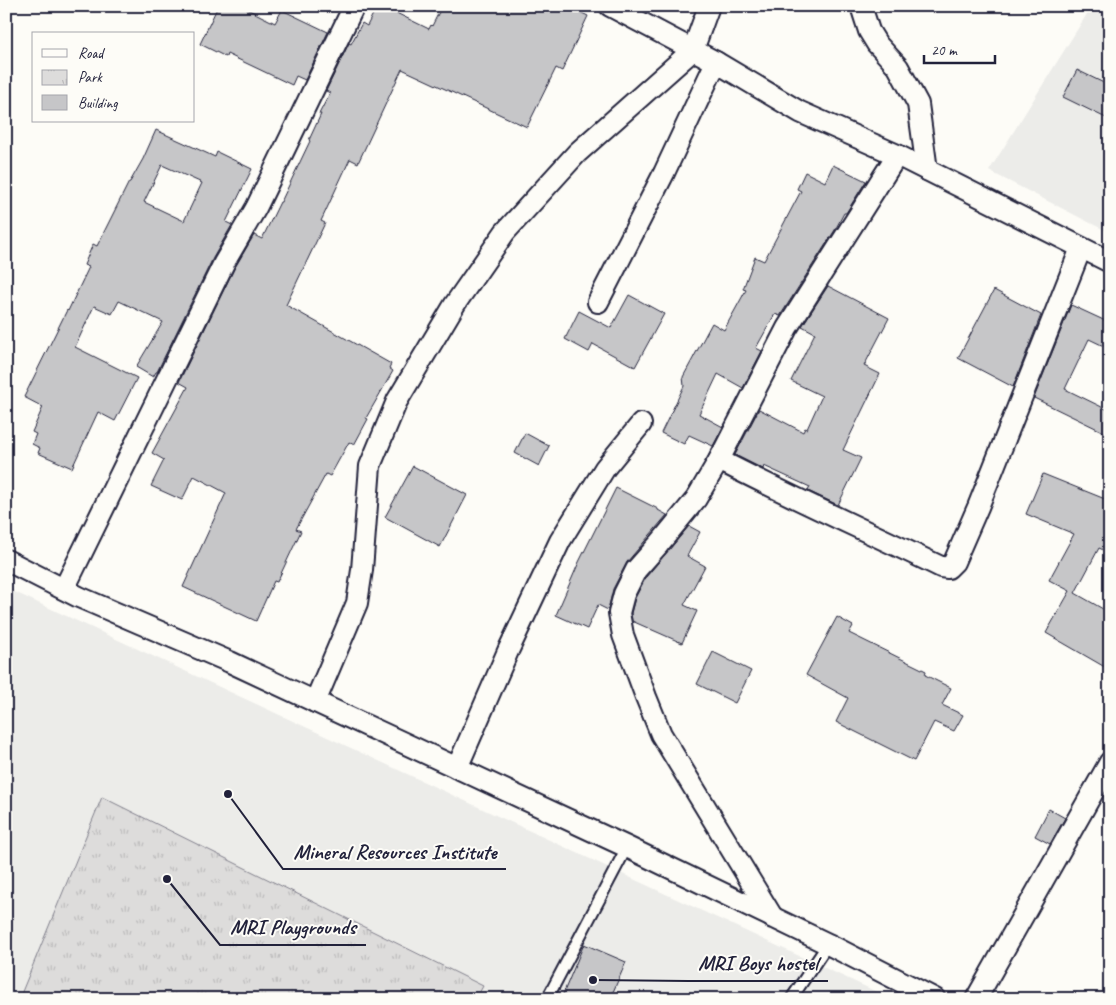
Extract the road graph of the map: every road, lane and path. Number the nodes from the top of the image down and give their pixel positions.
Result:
1 (354, 6) edge
2 (610, 6) edge
3 (709, 6) edge
4 (861, 6) edge
5 (693, 50) junction
6 (716, 62) junction
7 (897, 155) junction
8 (928, 170) junction
9 (1081, 248) junction
10 (1110, 262) edge
11 (598, 302) dead end
12 (641, 424) dead end
13 (719, 460) junction
14 (6, 560) edge
15 (64, 589) junction
16 (315, 702) junction
17 (1110, 762) edge
18 (457, 768) junction
19 (627, 847) junction
20 (773, 918) junction
21 (828, 944) junction
22 (547, 999) edge
23 (791, 999) edge
24 (935, 999) edge
25 (976, 999) edge

1 - 15 street
2 - 5 street
3 - 5 street
4 - 8 street
5 - 6 street
5 - 16 street
6 - 7 street
6 - 11 street
7 - 8 street
7 - 13 street
8 - 9 street
9 - 10 street
9 - 13 street
12 - 18 street
13 - 20 street
14 - 15 street
15 - 16 street
16 - 18 street
17 - 25 street
18 - 19 street
19 - 20 street
19 - 22 lane
20 - 21 street
21 - 23 lane
21 - 24 street

